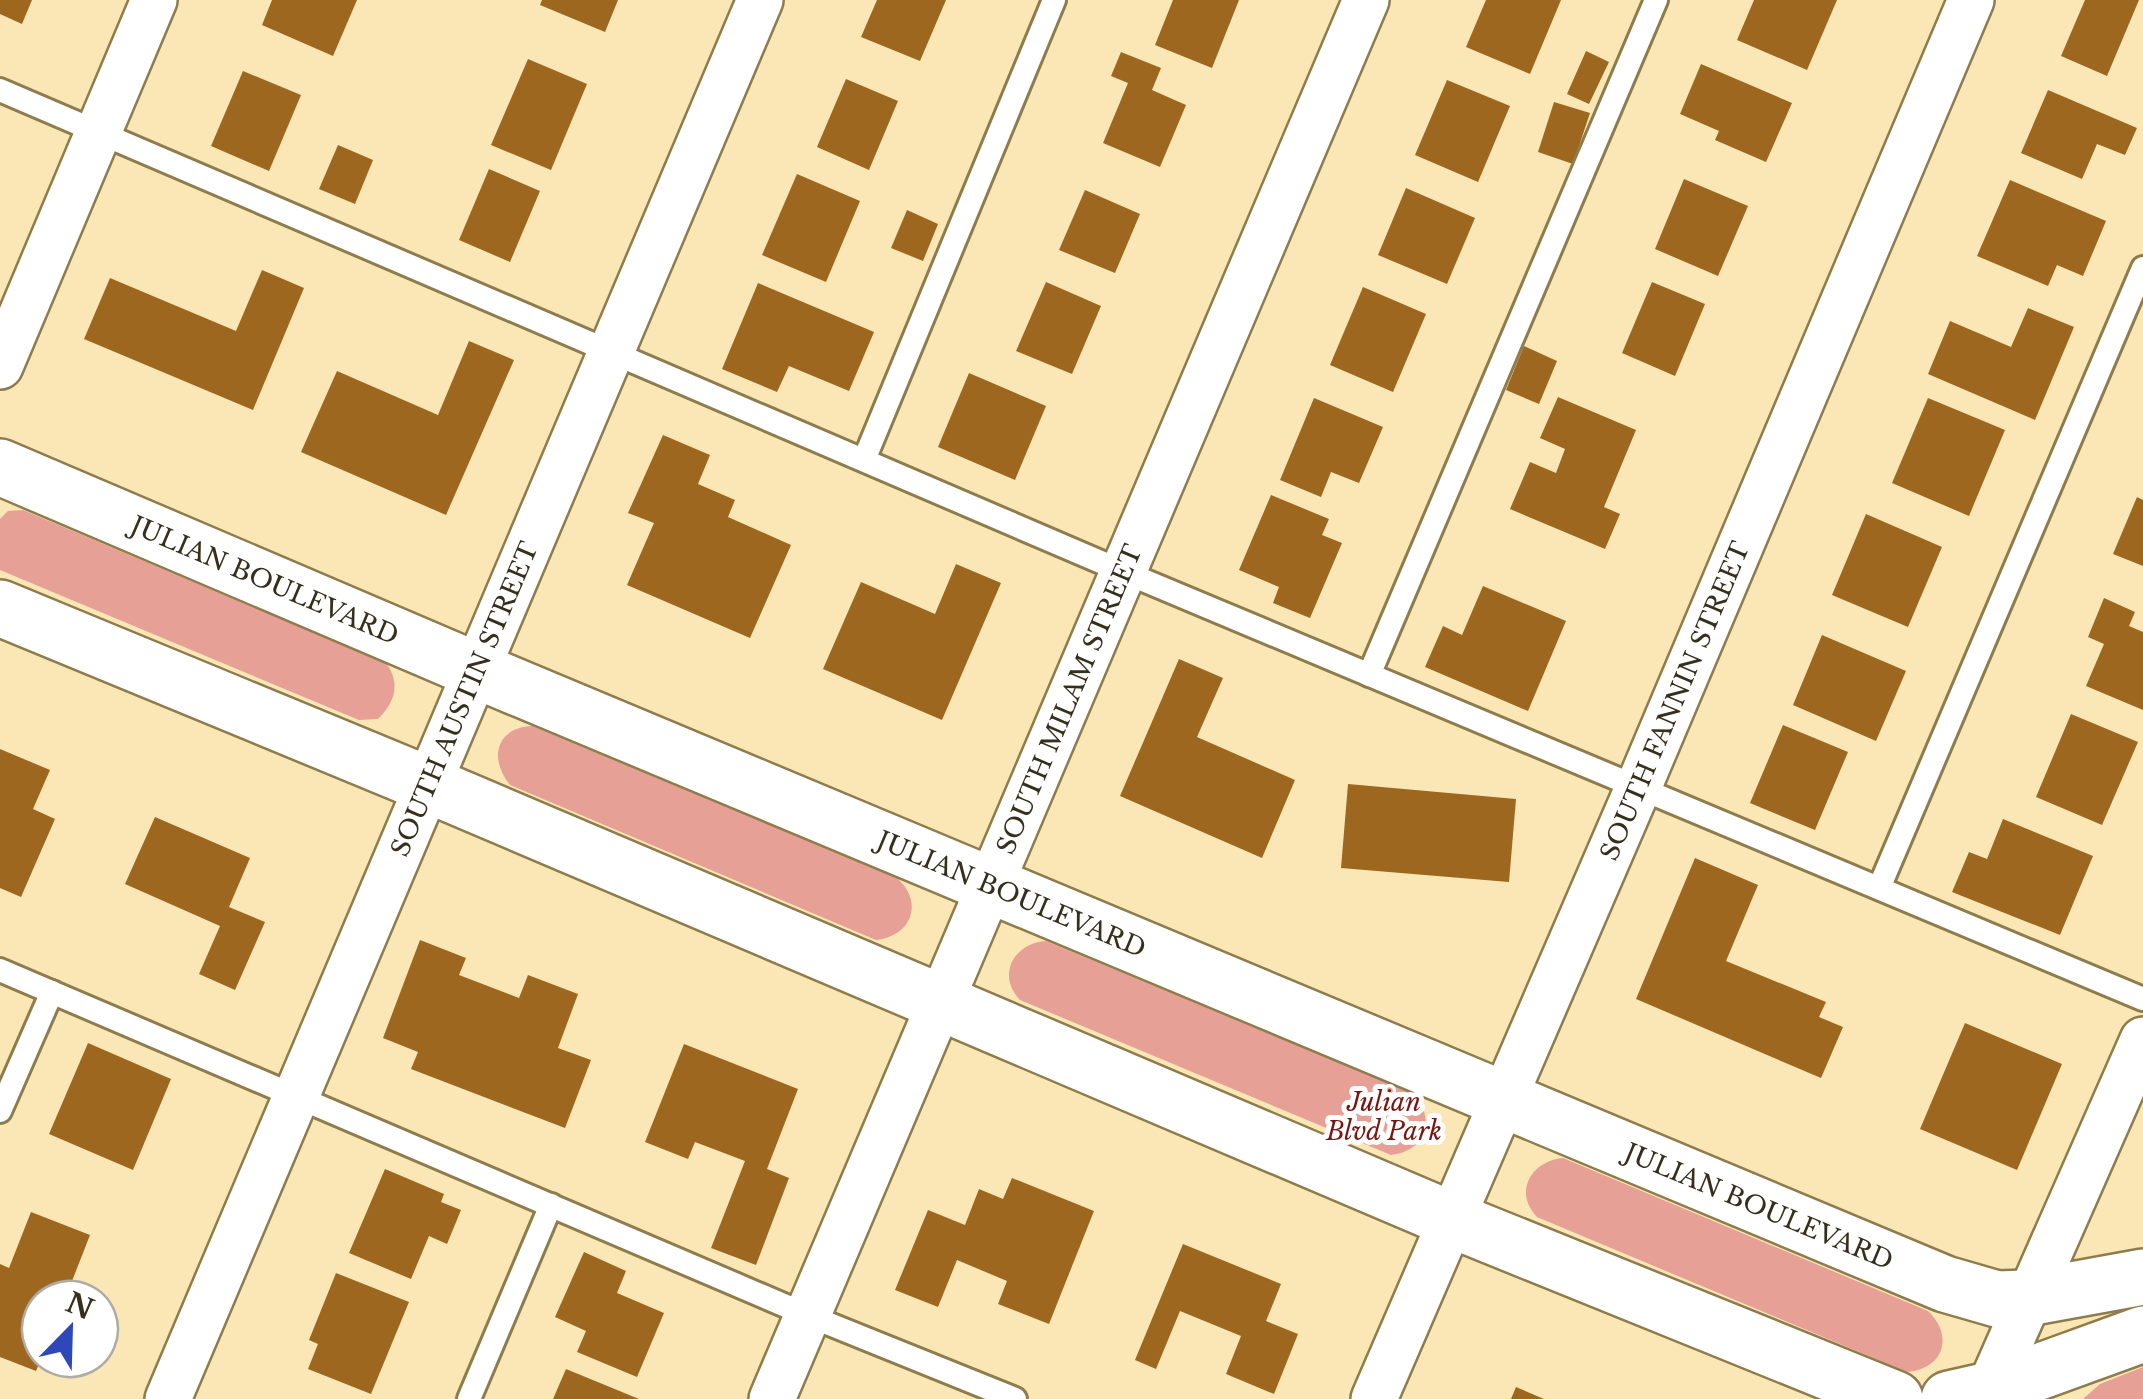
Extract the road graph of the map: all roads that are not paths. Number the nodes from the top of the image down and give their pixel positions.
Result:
1 (154, 0) edge
2 (760, 0) edge
3 (1054, 0) edge
4 (1366, 0) edge
5 (1656, 0) edge
6 (1971, 0) edge
7 (0, 90) edge
8 (99, 131) junction
9 (2143, 268) edge
10 (612, 352) junction
11 (0, 366) edge
12 (864, 460) junction
13 (0, 466) edge
14 (1124, 572) junction
15 (0, 608) edge
16 (478, 671) junction
17 (1370, 675) junction
18 (428, 785) junction
19 (1638, 788) junction
20 (992, 886) junction
21 (1879, 888) junction
22 (0, 970) edge
23 (52, 992) junction
24 (2143, 999) edge
25 (938, 1004) junction
26 (2143, 1040) edge
27 (296, 1096) junction
28 (1502, 1098) junction
29 (0, 1111) edge
30 (551, 1205) junction
31 (1450, 1219) junction
32 (2143, 1276) edge
33 (1945, 1284) junction
34 (2028, 1298) junction
35 (808, 1315) junction
36 (2143, 1334) edge
37 (1996, 1386) edge
38 (168, 1399) edge
39 (469, 1399) edge
40 (772, 1399) edge
41 (1015, 1399) edge
42 (1374, 1399) edge
43 (1895, 1399) edge

1 - 8 street
2 - 10 street, SOUTH AUSTIN STREET
3 - 12 lane
4 - 14 street, SOUTH MILAM STREET
5 - 17 lane
6 - 19 street, SOUTH FANNIN STREET
7 - 8 lane
8 - 10 lane
8 - 11 street
9 - 21 lane
10 - 12 lane
10 - 16 street, SOUTH AUSTIN STREET
12 - 14 lane
13 - 16 street, JULIAN BOULEVARD
14 - 17 lane
14 - 20 street, SOUTH MILAM STREET
15 - 18 street
16 - 18 street, SOUTH AUSTIN STREET
16 - 20 street, JULIAN BOULEVARD
17 - 19 lane
18 - 25 street
18 - 27 street, SOUTH AUSTIN STREET
19 - 21 lane
19 - 28 street, SOUTH FANNIN STREET
20 - 25 street, SOUTH MILAM STREET
20 - 28 street, JULIAN BOULEVARD
21 - 24 lane
22 - 23 lane
23 - 27 lane
23 - 29 lane
25 - 31 street
25 - 35 street, SOUTH MILAM STREET
26 - 34 street
27 - 30 lane
27 - 38 street, SOUTH AUSTIN STREET
28 - 31 street, SOUTH FANNIN STREET
28 - 33 street, JULIAN BOULEVARD
30 - 35 lane
30 - 39 lane
31 - 42 street, SOUTH FANNIN STREET
31 - 43 street
32 - 34 street, JULIAN BOULEVARD
33 - 34 street, JULIAN BOULEVARD
33 - 37 street
34 - 37 street
35 - 40 street, SOUTH MILAM STREET
35 - 41 lane
36 - 37 street

